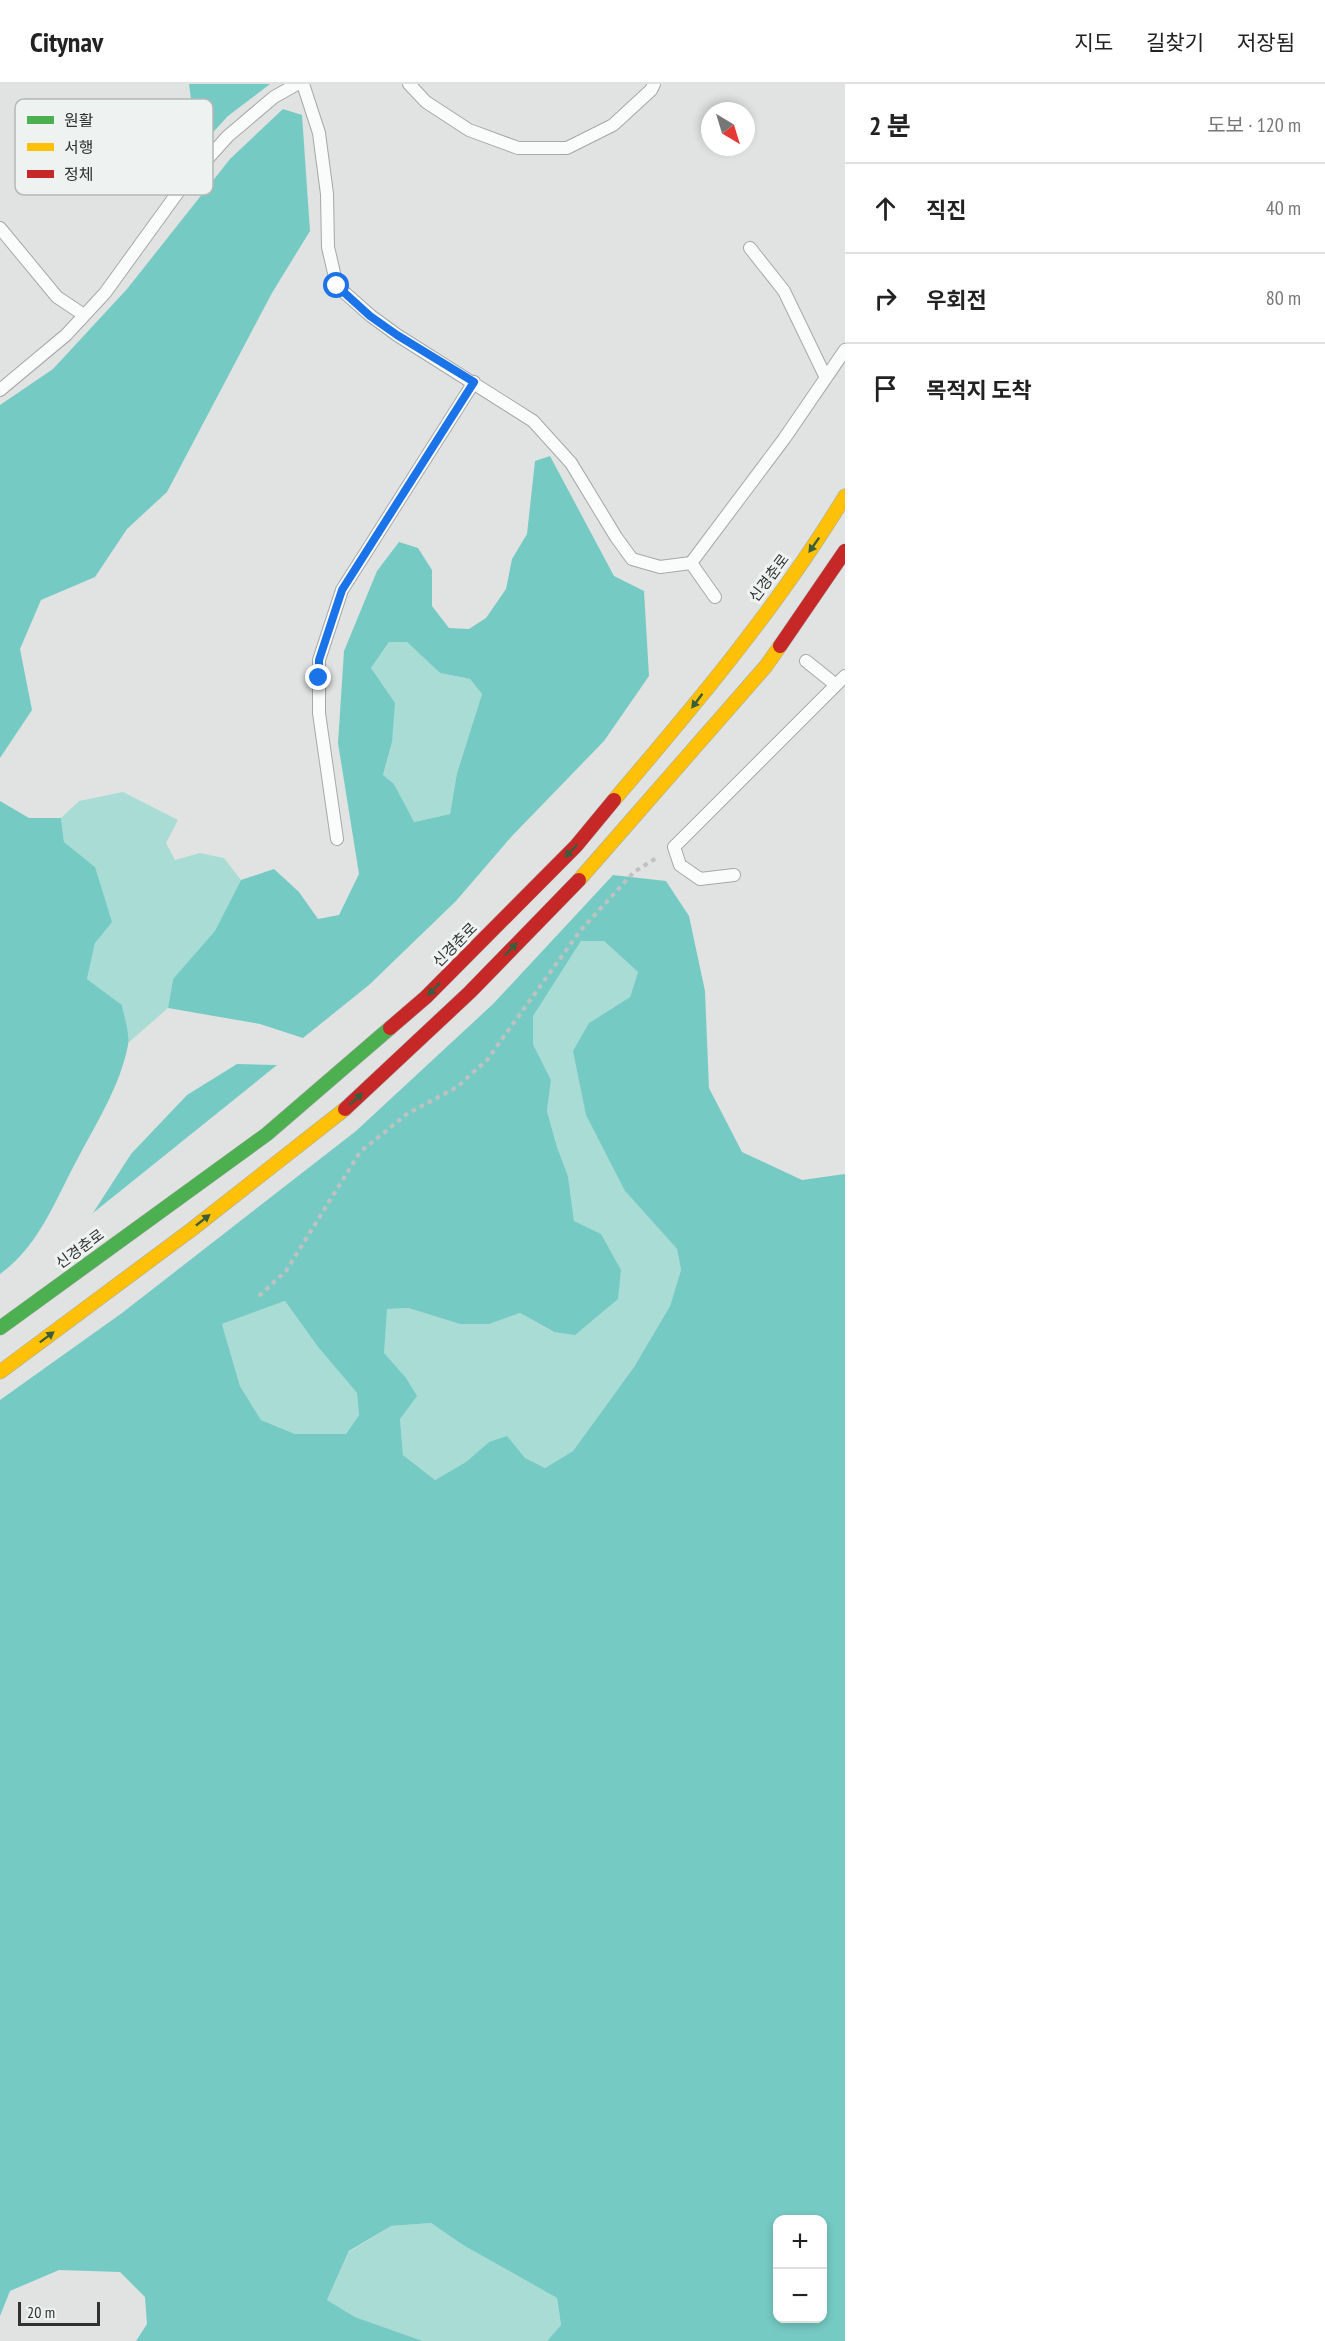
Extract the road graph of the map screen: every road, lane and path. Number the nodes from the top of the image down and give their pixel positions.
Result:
1 (297, 84) edge
2 (303, 84) edge
3 (409, 84) edge
4 (654, 84) edge
5 (213, 153) edge
6 (176, 195) edge
7 (0, 228) edge
8 (750, 248) dead end
9 (84, 315) junction
10 (845, 350) edge
11 (826, 378) junction
12 (474, 382) junction
13 (0, 390) edge
14 (845, 496) edge
15 (845, 551) edge
16 (691, 562) junction
17 (715, 597) dead end
18 (806, 661) dead end
19 (845, 676) edge
20 (836, 685) junction
21 (338, 839) dead end
22 (674, 847) junction
23 (734, 875) dead end
24 (259, 1296) dead end
25 (0, 1328) edge
26 (0, 1372) edge

1 - 5 lane
2 - 12 lane
3 - 4 lane
6 - 9 lane
7 - 9 lane
8 - 11 lane
9 - 13 lane
10 - 11 lane
11 - 16 lane
12 - 16 lane
12 - 21 lane
14 -> 25 highway, 신경춘로
26 -> 15 highway
16 - 17 lane
18 - 20 lane
19 - 20 lane
20 - 22 lane
22 - 23 lane
22 - 24 path

